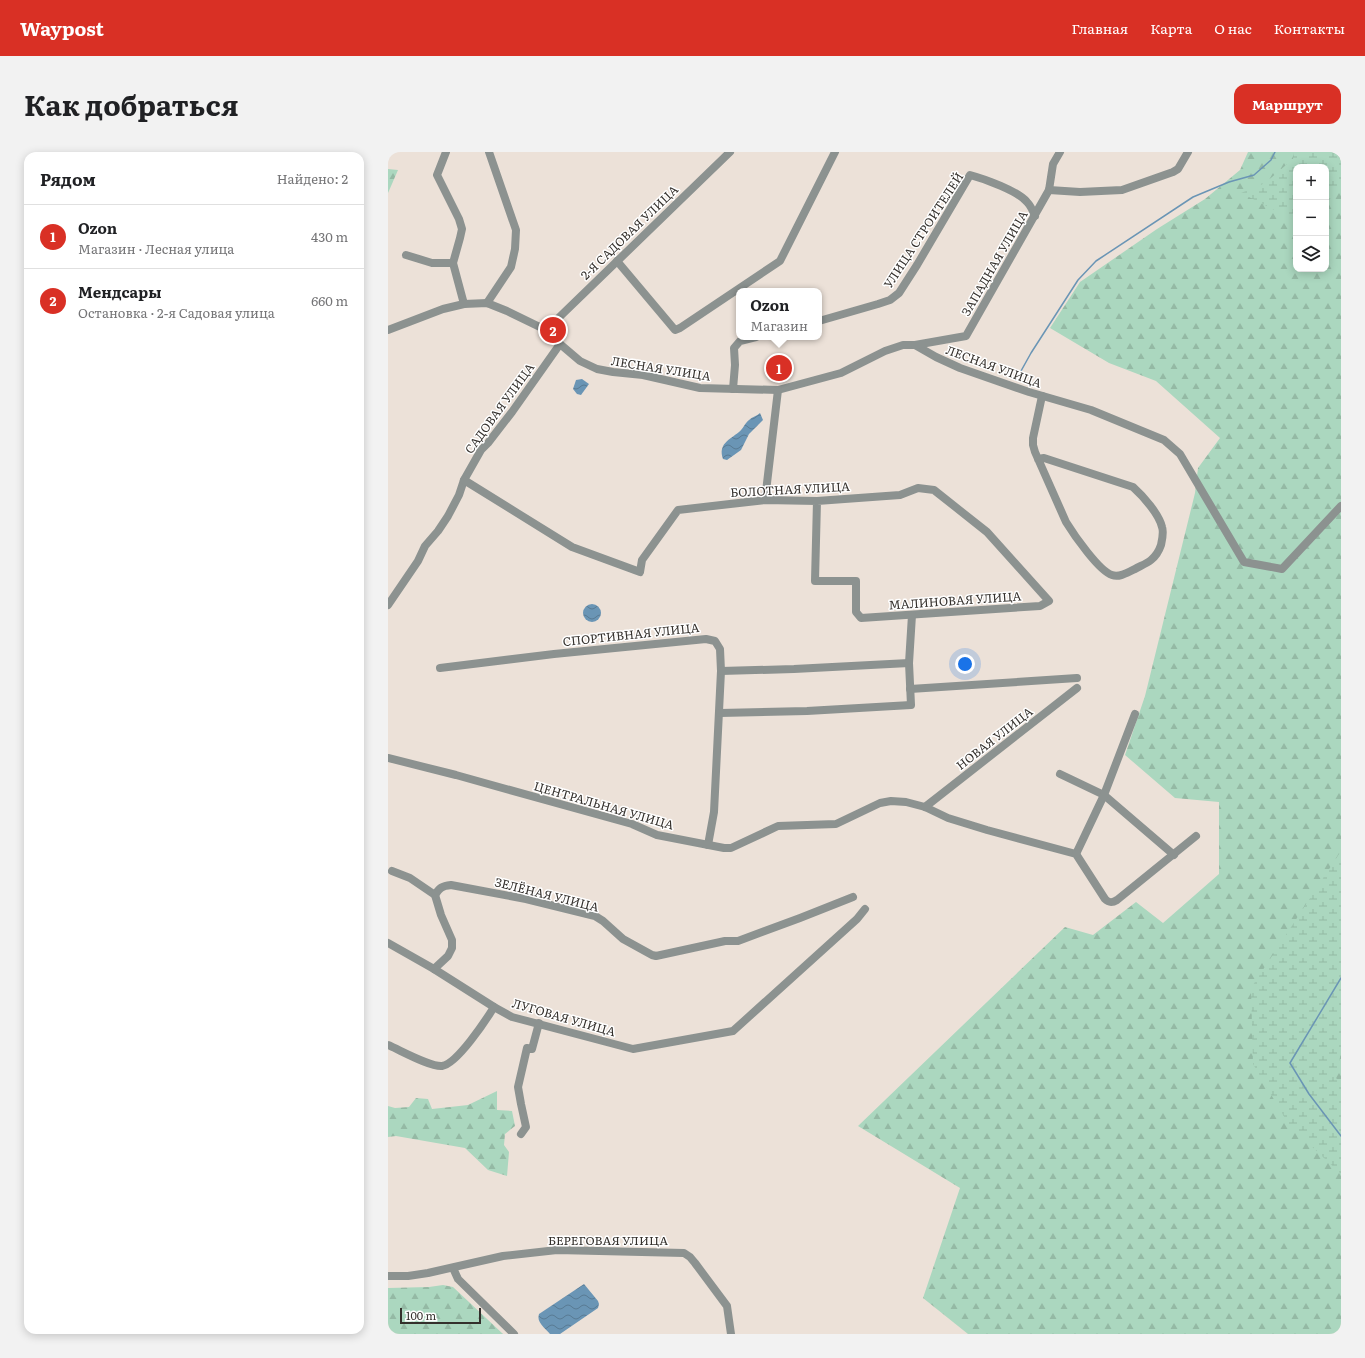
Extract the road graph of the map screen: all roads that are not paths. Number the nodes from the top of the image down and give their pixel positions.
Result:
1 (446, 152) edge
2 (489, 152) edge
3 (730, 152) edge
4 (835, 152) edge
5 (1060, 152) edge
6 (1188, 152) edge
7 (1048, 190) junction
8 (1035, 216) junction
9 (406, 255) dead end
10 (617, 261) junction
11 (454, 263) junction
12 (740, 288) edge
13 (736, 290) edge
14 (464, 304) junction
15 (488, 304) junction
16 (822, 320) edge
17 (388, 330) edge
18 (546, 330) junction
19 (744, 340) edge
20 (560, 344) junction
21 (915, 344) junction
22 (733, 389) junction
23 (778, 390) junction
24 (1042, 396) junction
25 (1038, 459) junction
26 (464, 480) junction
27 (934, 490) joint
28 (765, 500) junction
29 (817, 501) junction
30 (1341, 506) edge
31 (388, 605) edge
32 (912, 615) junction
33 (909, 663) junction
34 (440, 668) dead end
35 (721, 671) junction
36 (1077, 678) dead end
37 (1077, 688) dead end
38 (910, 689) junction
39 (720, 713) junction
40 (1135, 714) dead end
41 (388, 758) edge
42 (1060, 774) dead end
43 (1104, 795) junction
44 (925, 807) junction
45 (1196, 836) dead end
46 (708, 845) junction
47 (1076, 854) junction
48 (1174, 855) junction
49 (392, 871) dead end
50 (435, 895) junction
51 (853, 897) dead end
52 (865, 909) dead end
53 (388, 943) edge
54 (434, 969) junction
55 (494, 1007) junction
56 (539, 1023) junction
57 (388, 1045) edge
58 (521, 1134) dead end
59 (453, 1268) junction
60 (388, 1276) edge
61 (514, 1334) edge
62 (731, 1334) edge

1 - 11 street
2 - 15 street
3 - 10 street, 2-Я САДОВАЯ УЛИЦА
4 - 12 street
5 - 7 street, ЗАПАДНАЯ УЛИЦА
6 - 7 street
7 - 8 street, ЗАПАДНАЯ УЛИЦА
8 - 16 street, УЛИЦА СТРОИТЕЛЕЙ
8 - 21 street, ЗАПАДНАЯ УЛИЦА
9 - 11 street
10 - 13 street
10 - 18 street, 2-Я САДОВАЯ УЛИЦА
11 - 14 street
14 - 15 street
14 - 17 street
15 - 18 street
18 - 20 street
19 - 22 street
20 - 22 street, ЛЕСНАЯ УЛИЦА
20 - 26 street, САДОВАЯ УЛИЦА
21 - 23 street, ЛЕСНАЯ УЛИЦА
21 - 24 street, ЛЕСНАЯ УЛИЦА
22 - 23 street, ЛЕСНАЯ УЛИЦА
23 - 28 street
24 - 25 street
24 - 30 street, ЛЕСНАЯ УЛИЦА
25 - 25 street
26 - 28 street, БОЛОТНАЯ УЛИЦА
26 - 31 street, САДОВАЯ УЛИЦА
27 - 29 street, БОЛОТНАЯ УЛИЦА
27 - 32 street, МАЛИНОВАЯ УЛИЦА
28 - 29 street, БОЛОТНАЯ УЛИЦА
29 - 32 street, МАЛИНОВАЯ УЛИЦА
32 - 33 street
33 - 35 street
33 - 38 street
34 - 35 street, СПОРТИВНАЯ УЛИЦА
35 - 39 street, СПОРТИВНАЯ УЛИЦА
36 - 38 street
37 - 44 street, НОВАЯ УЛИЦА
38 - 39 street
39 - 46 street, СПОРТИВНАЯ УЛИЦА
40 - 43 street
41 - 46 street, ЦЕНТРАЛЬНАЯ УЛИЦА
42 - 43 street
43 - 47 street
43 - 48 street
44 - 46 street, ЦЕНТРАЛЬНАЯ УЛИЦА
44 - 47 street
45 - 48 street
47 - 48 street
49 - 50 street
50 - 51 street, ЗЕЛЁНАЯ УЛИЦА
50 - 54 street
52 - 56 street, ЛУГОВАЯ УЛИЦА
53 - 54 street, ЛУГОВАЯ УЛИЦА
54 - 55 street, ЛУГОВАЯ УЛИЦА
55 - 56 street, ЛУГОВАЯ УЛИЦА
55 - 57 street
56 - 58 street
59 - 60 street, БЕРЕГОВАЯ УЛИЦА
59 - 61 street
59 - 62 street, БЕРЕГОВАЯ УЛИЦА

